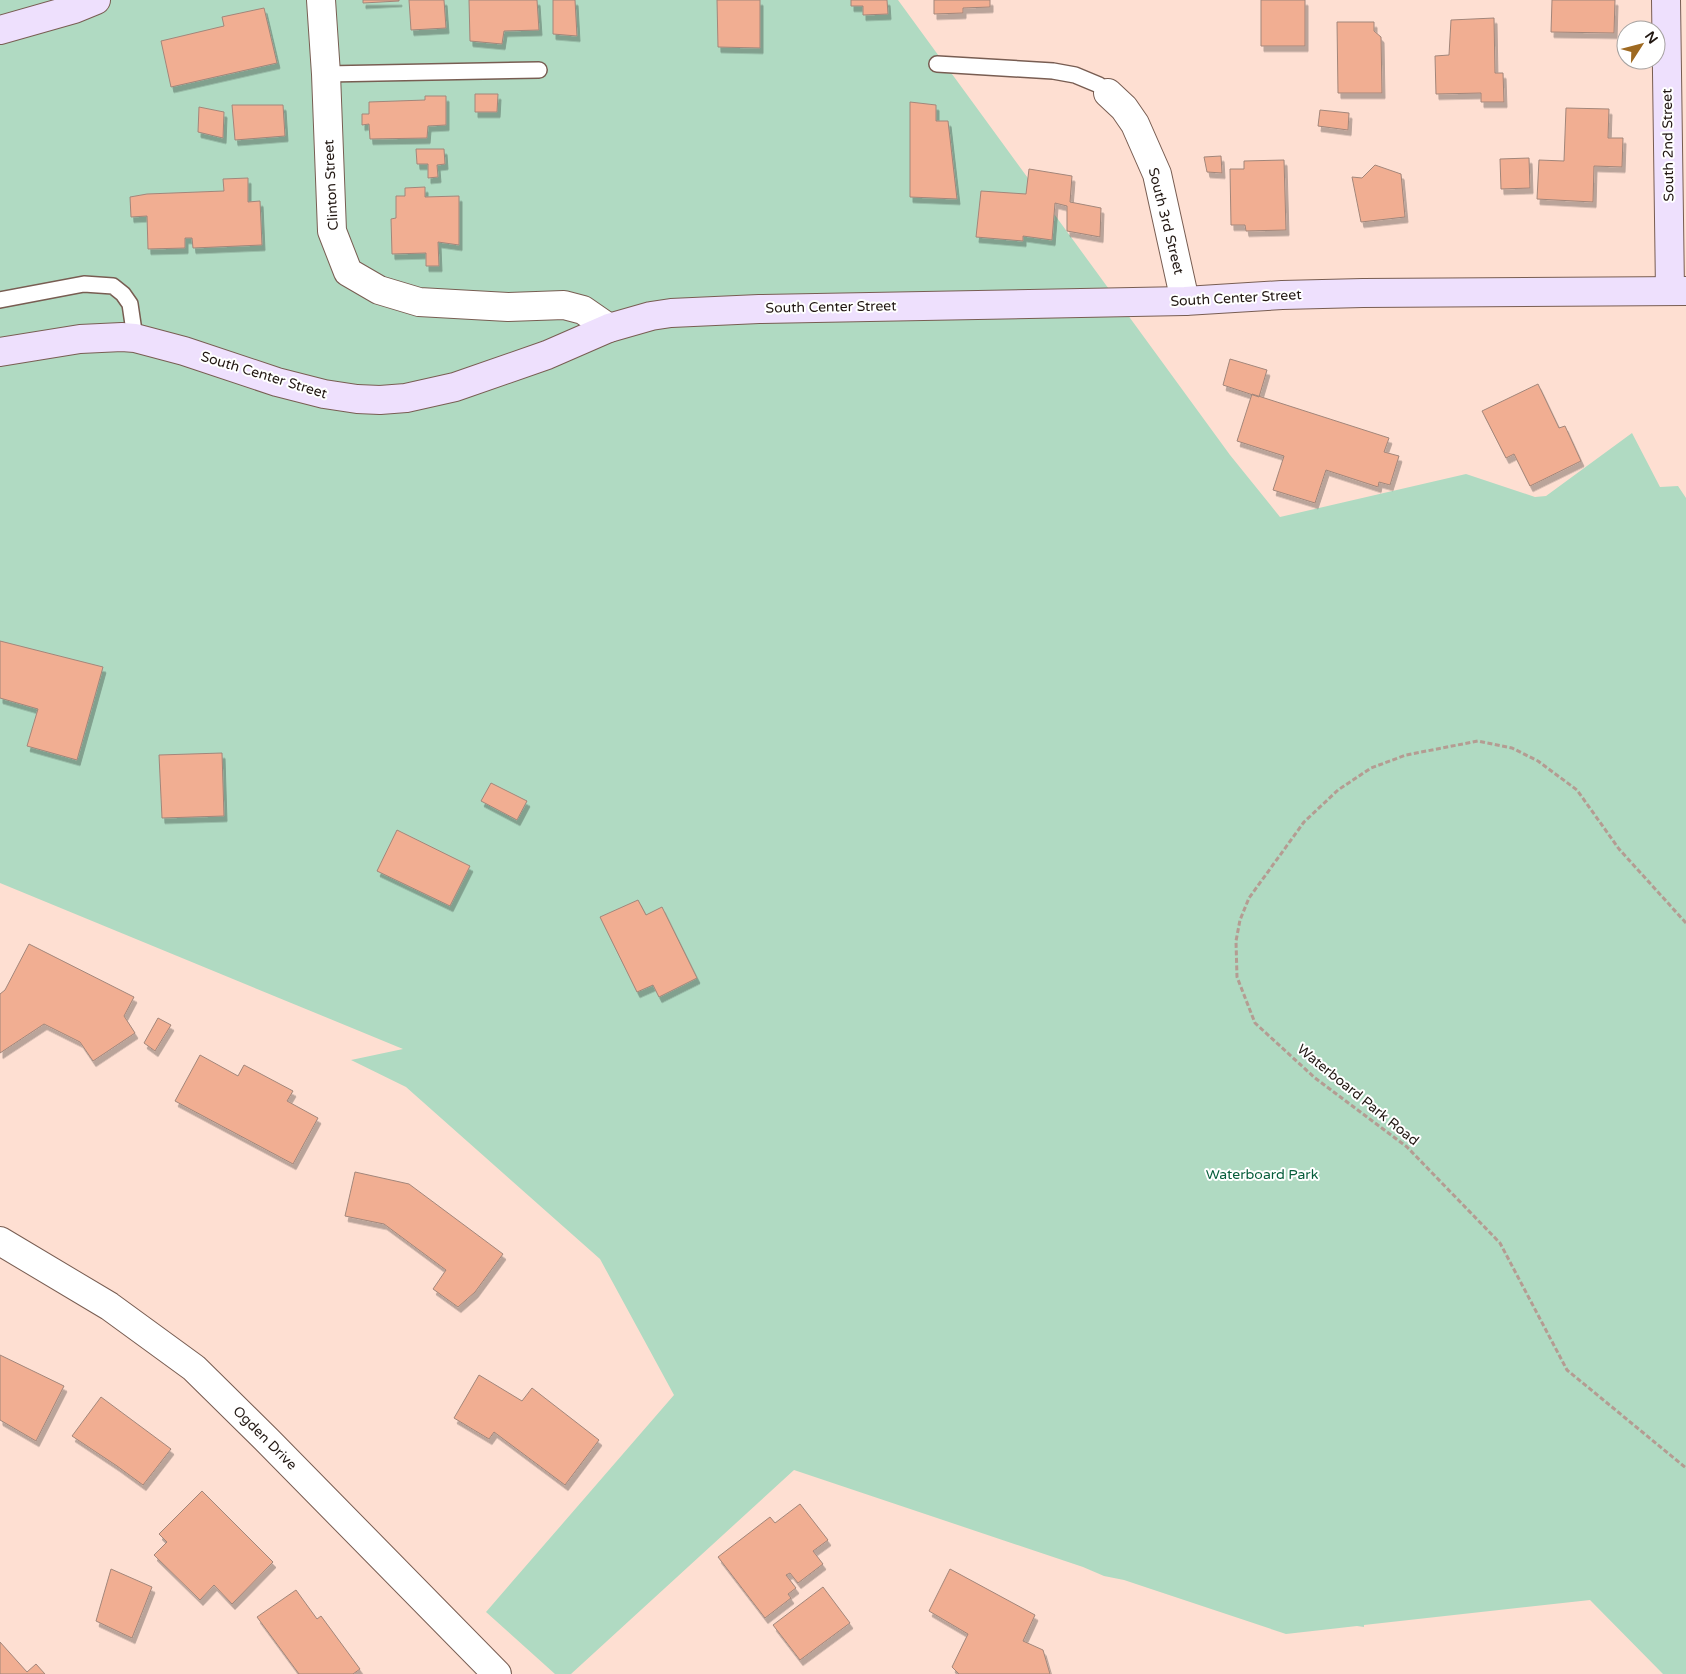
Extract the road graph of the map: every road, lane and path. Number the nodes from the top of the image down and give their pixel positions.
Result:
1 (96, 0) edge
2 (321, 0) edge
3 (1666, 0) edge
4 (0, 30) edge
5 (937, 64) dead end
6 (539, 70) dead end
7 (326, 74) junction
8 (1108, 93) joint
9 (1678, 291) edge
10 (0, 300) edge
11 (1185, 301) junction
12 (610, 328) junction
13 (135, 338) junction
14 (0, 352) edge
15 (1686, 924) edge
16 (0, 1241) edge
17 (1686, 1468) edge
18 (497, 1674) edge

1 - 4 street
2 - 7 street, Clinton Street
3 - 9 street, South 2nd Street
5 - 8 lane
6 - 7 lane
7 - 12 street, Clinton Street
8 - 11 street, South 3rd Street
9 - 11 street, South Center Street
10 - 13 lane
11 - 12 street, South Center Street
12 - 13 street, South Center Street
13 - 14 street, South Center Street
15 - 17 path, Waterboard Park Road
16 - 18 street, Ogden Drive

